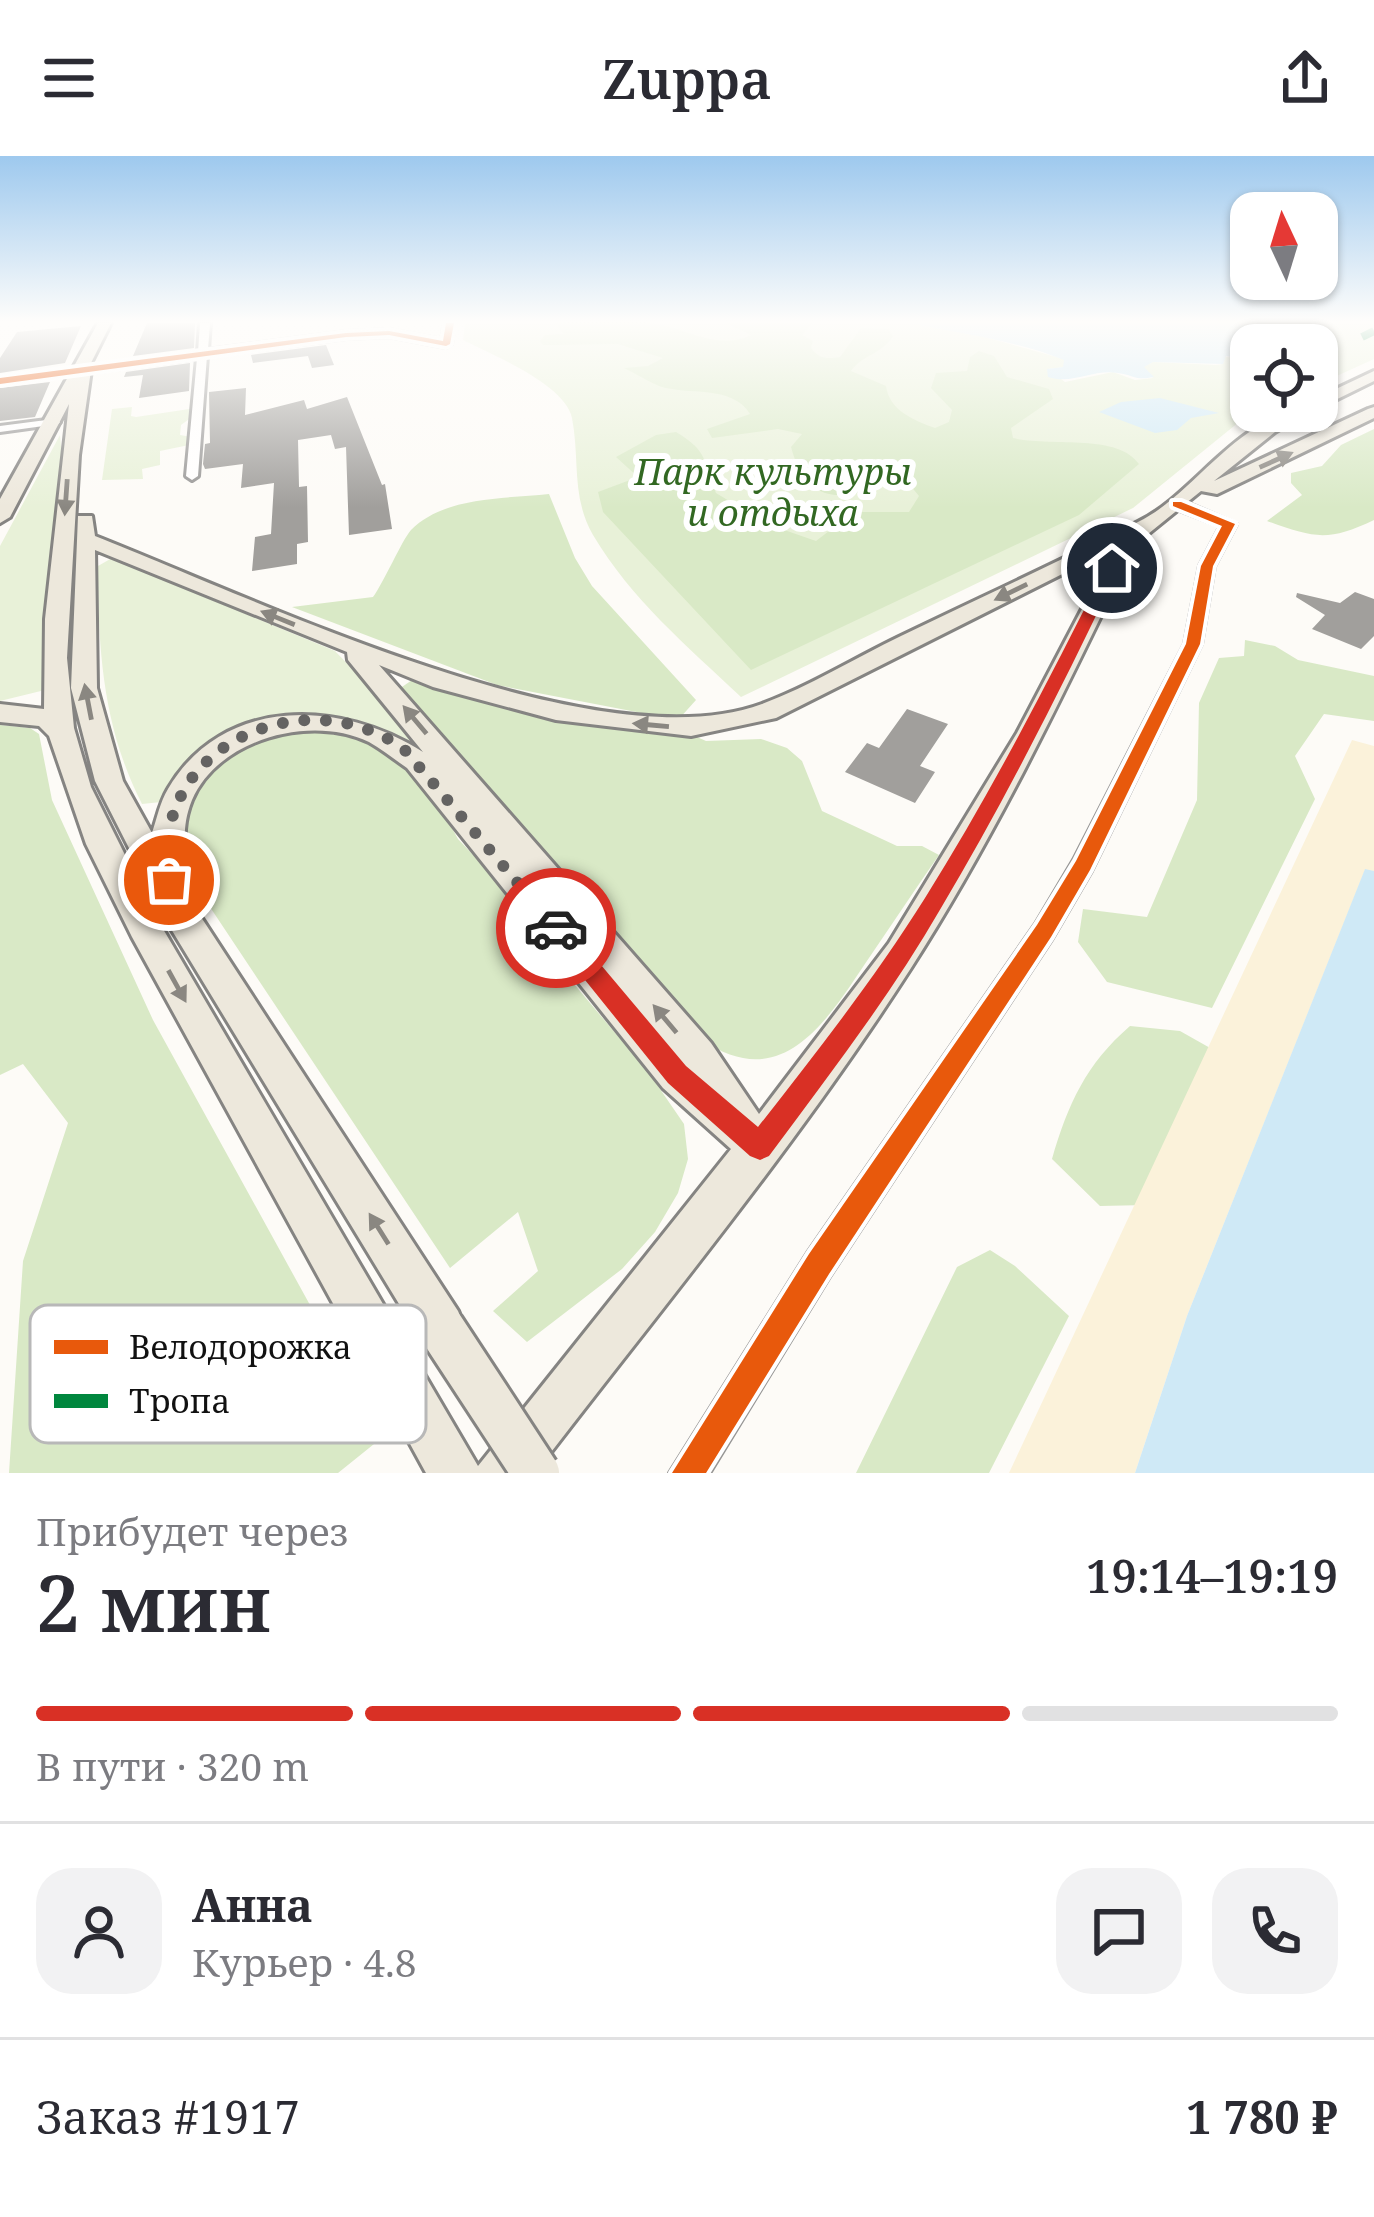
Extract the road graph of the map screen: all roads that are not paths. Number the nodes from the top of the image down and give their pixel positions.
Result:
1 (76, 384) edge
2 (80, 384) edge
3 (84, 384) edge
4 (202, 384) edge
5 (1374, 412) edge
6 (54, 422) junction
7 (0, 430) edge
8 (1264, 432) edge
9 (192, 476) dead end
10 (1165, 512) junction
11 (0, 517) edge
12 (85, 538) junction
13 (332, 639) junction
14 (0, 713) edge
15 (63, 735) junction
16 (177, 909) junction
17 (760, 1147) junction
18 (358, 1305) edge
19 (426, 1424) edge
20 (455, 1473) edge
21 (502, 1473) edge
22 (536, 1473) edge
23 (688, 1473) edge

1 - 6 main road
2 -> 15 main road
3 - 12 main road
4 - 9 street
10 -> 5 main road
6 - 7 street
6 - 11 main road
8 - 10 main road
10 -> 13 main road
10 - 17 main road
10 - 23 street
13 -> 12 main road
16 -> 12 main road
17 -> 13 main road
14 - 15 main road
15 -> 18 main road
16 - 17 main road
22 -> 16 main road, bridge
17 - 21 main road
19 -> 20 main road

